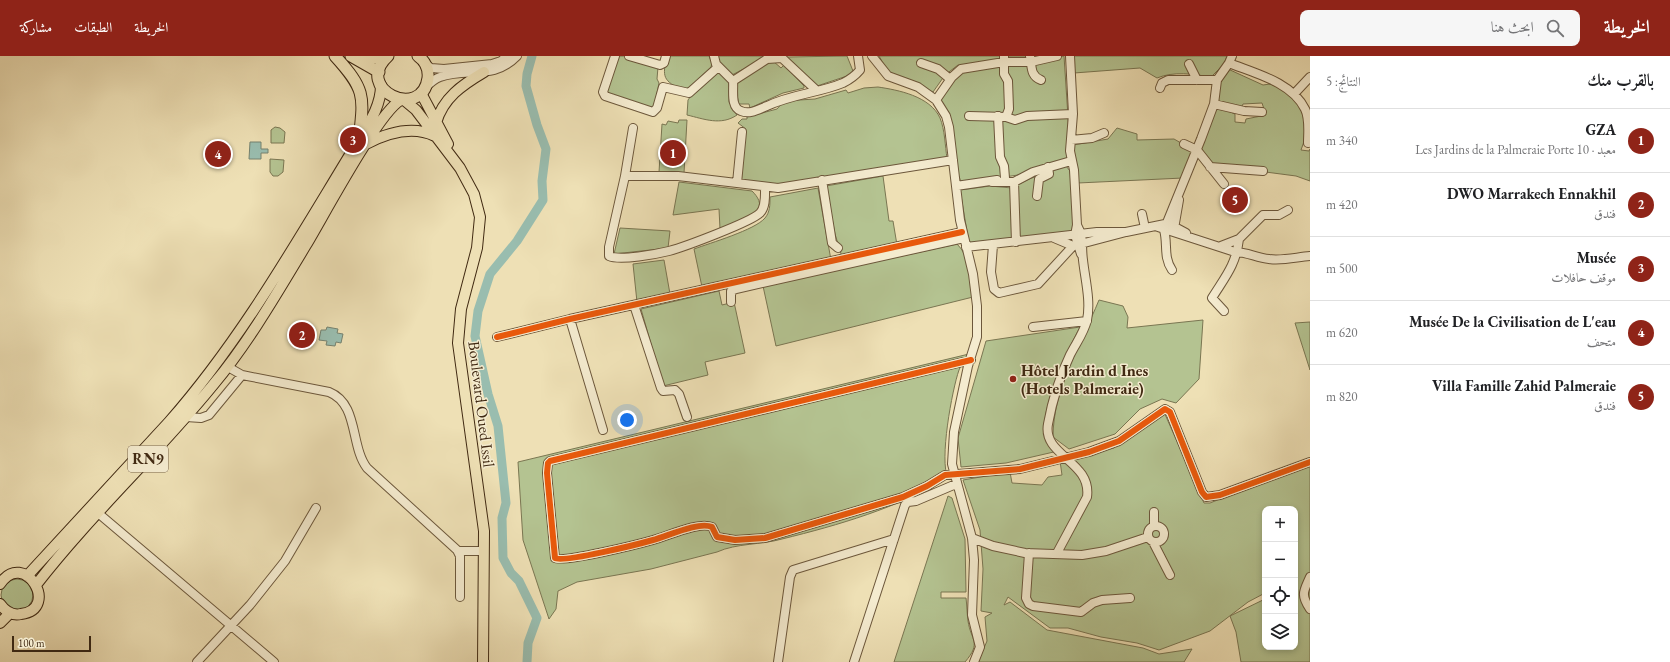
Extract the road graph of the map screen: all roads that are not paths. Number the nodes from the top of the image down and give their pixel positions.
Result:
1 (335, 56) edge
2 (351, 56) edge
3 (367, 56) edge
4 (615, 56) edge
5 (630, 56) edge
6 (666, 56) edge
7 (714, 56) edge
8 (858, 56) edge
9 (1057, 56) edge
10 (1070, 56) edge
11 (512, 57) edge
12 (783, 57) edge
13 (387, 58) edge
14 (873, 58) edge
15 (422, 59) edge
16 (1004, 59) edge
17 (1031, 59) edge
18 (1230, 59) edge
19 (921, 63) dead end
20 (1189, 64) dead end
21 (717, 65) junction
22 (860, 70) junction
23 (379, 72) junction
24 (484, 72) junction
25 (1310, 77) edge
26 (950, 79) junction
27 (1041, 80) dead end
28 (1197, 80) junction
29 (1217, 80) junction
30 (733, 81) junction
31 (381, 85) junction
32 (1160, 88) dead end
33 (816, 90) junction
34 (422, 91) junction
35 (1294, 94) junction
36 (403, 100) junction
37 (936, 100) junction
38 (1214, 104) junction
39 (1308, 109) edge
40 (1262, 112) dead end
41 (1073, 114) junction
42 (969, 116) dead end
43 (1002, 117) junction
44 (436, 123) junction
45 (633, 128) dead end
46 (742, 132) dead end
47 (1104, 133) dead end
48 (435, 136) junction
49 (1071, 140) junction
50 (363, 142) junction
51 (1308, 143) dead end
52 (1184, 144) dead end
53 (1197, 150) junction
54 (454, 158) junction
55 (953, 160) junction
56 (1071, 161) junction
57 (1048, 167) junction
58 (1210, 167) junction
59 (1263, 171) dead end
60 (625, 176) junction
61 (1005, 178) junction
62 (822, 180) junction
63 (1016, 180) junction
64 (992, 182) junction
65 (737, 183) junction
66 (1224, 184) dead end
67 (956, 186) junction
68 (765, 187) junction
69 (1037, 196) dead end
70 (1288, 210) dead end
71 (1142, 214) dead end
72 (1145, 228) junction
73 (1166, 229) junction
74 (1126, 232) junction
75 (1079, 234) junction
76 (963, 235) junction
77 (1054, 238) junction
78 (1239, 238) junction
79 (1016, 242) junction
80 (993, 244) junction
81 (1078, 244) junction
82 (1221, 246) junction
83 (966, 247) junction
84 (838, 248) dead end
85 (1235, 252) junction
86 (1310, 256) edge
87 (1172, 270) dead end
88 (731, 302) dead end
89 (634, 305) junction
90 (1224, 311) dead end
91 (570, 319) junction
92 (1087, 321) junction
93 (1033, 328) dead end
94 (497, 338) dead end
95 (970, 360) junction
96 (228, 367) junction
97 (242, 375) junction
98 (186, 417) junction
99 (687, 417) dead end
100 (603, 430) dead end
101 (1066, 458) junction
102 (1310, 462) edge
103 (954, 474) junction
104 (956, 484) junction
105 (316, 508) dead end
106 (1154, 512) dead end
107 (98, 514) junction
108 (1154, 526) junction
109 (972, 538) junction
110 (894, 539) junction
111 (1150, 539) junction
112 (458, 551) junction
113 (484, 551) junction
114 (1029, 553) junction
115 (1057, 553) junction
116 (1170, 575) dead end
117 (27, 576) junction
118 (1310, 577) edge
119 (0, 584) edge
120 (36, 585) junction
121 (460, 597) dead end
122 (1130, 598) dead end
123 (0, 605) edge
124 (1310, 609) edge
125 (10, 613) junction
126 (0, 623) edge
127 (232, 626) junction
128 (197, 662) edge
129 (274, 662) edge
130 (483, 662) edge
131 (778, 662) edge
132 (854, 662) edge
133 (974, 662) edge

1 - 50 highway
2 - 23 highway
3 - 13 highway
4 - 21 street
5 - 6 street
7 - 21 street
8 - 22 street
9 - 17 street
10 - 41 street
11 - 15 street
11 - 24 street
12 - 30 street
12 - 33 street
13 - 23 highway
14 - 22 street
14 - 37 street
15 - 34 highway
16 - 17 street
16 - 26 street
16 - 43 street
17 - 27 street
18 - 29 street
18 - 35 street
19 - 26 street
20 - 28 street
21 - 30 street
22 - 33 street
23 - 31 highway, RN9
24 - 34 street
24 - 44 main road
25 - 35 street
26 - 37 street
28 - 29 street
28 - 32 street
29 - 38 street
30 - 33 street
31 - 36 highway
31 - 50 main road, RN9
34 - 36 highway, RN9
34 - 44 main road, Boulevard Oued Issil
35 - 39 street
36 - 48 main road, Boulevard Oued Issil
36 - 50 main road, RN9
37 - 55 street
38 - 40 street
38 - 53 street
39 - 51 street
41 - 43 street
41 - 49 street
42 - 43 street
43 - 61 street
44 - 54 main road, Boulevard Oued Issil
45 - 60 street
46 - 65 street
47 - 49 street
48 - 50 main road
48 - 54 main road, Boulevard Oued Issil
49 - 56 street
50 - 96 main road, RN9
50 - 117 main road, RN9
52 - 53 street
53 - 58 street
53 - 73 street
54 - 113 main road, Boulevard Oued Issil
55 - 62 street
55 - 67 street
56 - 57 street
56 - 75 street
57 - 63 street
57 - 69 street
58 - 59 street
58 - 66 street
60 - 65 street
60 - 68 street
61 - 63 street
61 - 64 street
62 - 68 street
62 - 84 street
63 - 64 street
63 - 79 street
64 - 67 street
65 - 68 street
67 - 76 street
70 - 78 street
71 - 72 street
72 - 73 street
72 - 74 street
73 - 82 street
73 - 87 street
74 - 75 street
74 - 81 street
75 - 77 street
75 - 81 street
76 - 83 street
76 - 88 street
76 - 89 street
77 - 79 street
77 - 81 street
78 - 82 street
78 - 85 street
79 - 80 street
80 - 81 street
80 - 83 street
81 - 92 street
82 - 85 street
83 - 95 street
85 - 86 street
85 - 90 street
89 - 91 street
89 - 99 street
91 - 94 street
91 - 100 street
92 - 93 street
92 - 101 street
95 - 103 street
95 - 103 street
96 - 97 street
96 - 98 main road, RN9
97 - 98 street
97 - 112 street
98 - 107 main road, RN9
101 - 102 street
101 - 103 street
101 - 115 street
103 - 104 street
104 - 109 street
104 - 110 street
105 - 127 street
106 - 108 street
107 - 120 main road, RN9
107 - 127 street
108 - 111 street
108 - 111 street
109 - 114 street
109 - 133 street
110 - 131 street
110 - 132 street
111 - 115 street
111 - 116 street
112 - 113 street
112 - 121 street
113 - 130 main road, Boulevard Oued Issil
114 - 115 street
114 - 122 street
117 - 119 main road
117 - 120 main road
118 - 124 street
120 - 125 main road
123 - 125 main road
125 - 126 main road
127 - 128 street
127 - 129 street

